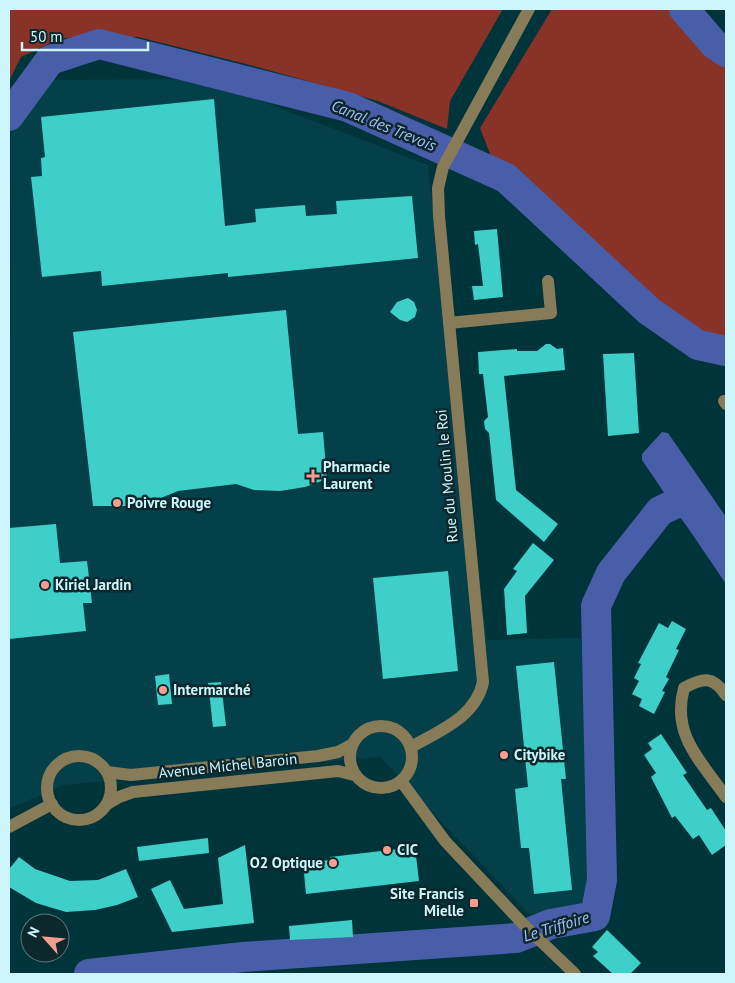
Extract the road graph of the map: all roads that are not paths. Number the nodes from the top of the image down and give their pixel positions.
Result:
1 (530, 9) edge
2 (548, 281) dead end
3 (449, 323) junction
4 (726, 695) edge
5 (351, 745) junction
6 (411, 747) junction
7 (107, 772) junction
8 (354, 775) junction
9 (401, 781) junction
10 (726, 797) edge
11 (52, 804) junction
12 (107, 804) junction
13 (9, 827) edge
14 (575, 974) edge

1 - 3 street, Rue du Moulin le Roi
2 - 3 street
3 - 6 street, Rue du Moulin le Roi
4 - 10 street
5 - 6 street
5 - 7 street, Avenue Michel Baroin
5 - 8 street
6 - 9 street
7 - 11 street
7 - 12 street
8 - 9 street
8 - 12 street, Avenue Michel Baroin
9 - 14 street
11 - 12 street
11 - 13 street

